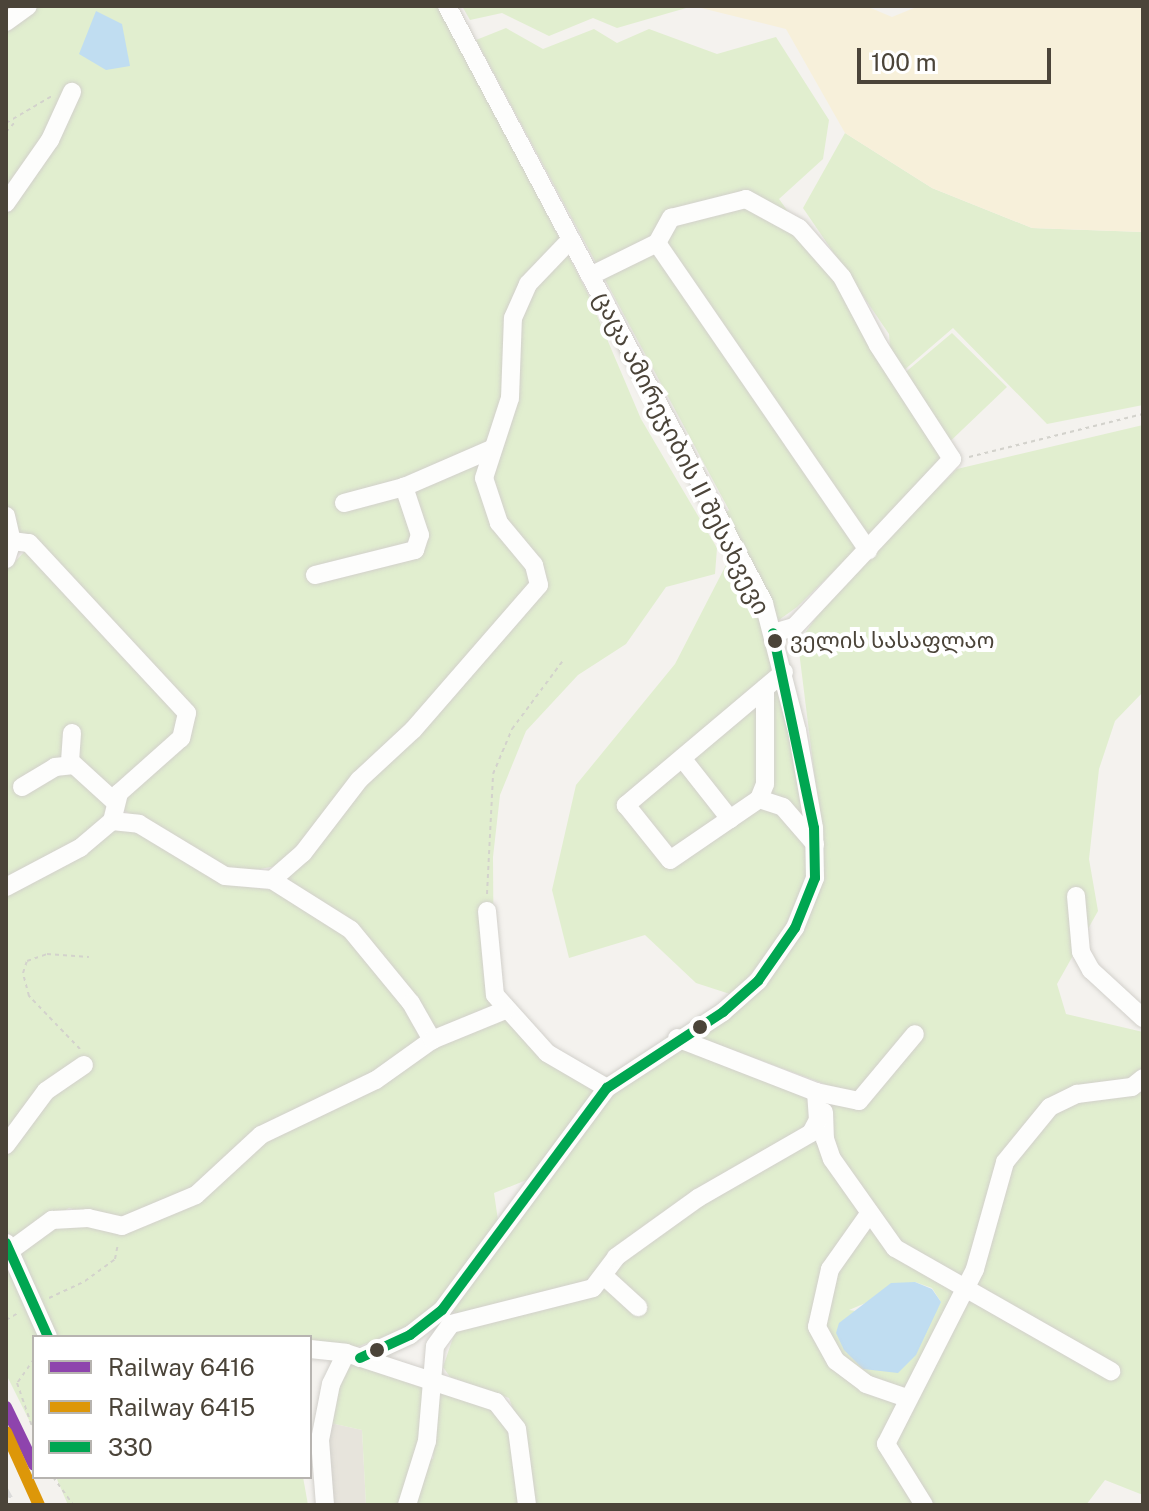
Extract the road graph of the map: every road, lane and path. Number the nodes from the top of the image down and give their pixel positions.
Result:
1 (28, 6) edge
2 (447, 6) edge
3 (6, 22) edge
4 (68, 100) joint
5 (14, 122) junction
6 (6, 123) edge
7 (6, 132) edge
8 (6, 203) edge
9 (571, 239) junction
10 (657, 243) junction
11 (590, 276) junction
12 (1143, 414) edge
13 (492, 449) junction
14 (952, 459) junction
15 (404, 487) junction
16 (344, 503) dead end
17 (6, 516) edge
18 (9, 550) edge
19 (868, 550) junction
20 (315, 575) dead end
21 (773, 633) junction
22 (562, 662) dead end
23 (784, 672) junction
24 (765, 688) junction
25 (72, 733) dead end
26 (682, 758) junction
27 (74, 765) junction
28 (22, 787) dead end
29 (759, 799) junction
30 (115, 802) junction
31 (730, 819) junction
32 (112, 821) junction
33 (815, 844) junction
34 (272, 880) junction
35 (6, 887) edge
36 (1076, 896) dead end
37 (487, 911) joint
38 (89, 957) dead end
39 (505, 1010) junction
40 (1143, 1018) edge
41 (915, 1034) dead end
42 (677, 1038) junction
43 (432, 1040) junction
44 (84, 1065) joint
45 (1143, 1078) edge
46 (607, 1088) junction
47 (816, 1092) junction
48 (6, 1145) edge
49 (869, 1214) junction
50 (122, 1226) junction
51 (8, 1246) edge
52 (605, 1277) junction
53 (963, 1290) junction
54 (34, 1306) junction
55 (638, 1307) dead end
56 (446, 1317) junction
57 (47, 1335) edge
58 (312, 1349) edge
59 (353, 1356) junction
60 (32, 1362) edge
61 (1111, 1371) dead end
62 (435, 1382) junction
63 (907, 1398) junction
64 (32, 1426) edge
65 (54, 1479) edge
66 (73, 1505) edge
67 (325, 1505) edge
68 (407, 1505) edge
69 (527, 1505) edge
70 (924, 1505) edge

1 - 3 street
2 - 9 street, ცაცა ამირეჯიბის II შესახვევი
4 - 5 path
4 - 8 street
5 - 6 path
5 - 7 path
9 - 11 street, ცაცა ამირეჯიბის II შესახვევი
9 - 13 street
10 - 11 street
10 - 14 street
10 - 19 street
11 - 21 street, ცაცა ამირეჯიბის II შესახვევი
12 - 14 path
13 - 15 street
13 - 34 street
14 - 19 street
15 - 16 street
15 - 20 street
17 - 18 street
18 - 30 street
19 - 21 street
21 - 23 street, ცაცა ამირეჯიბის II შესახვევი
22 - 37 path
23 - 24 street
23 - 33 street, ცაცა ამირეჯიბის II შესახვევი
24 - 26 street
24 - 29 street
25 - 27 street
26 - 31 street
26 - 31 street
27 - 28 street
27 - 30 street
29 - 31 street
29 - 33 street
30 - 32 street
32 - 34 street
32 - 35 street
33 - 42 street, ცაცა ამირეჯიბის II შესახვევი
34 - 43 street
36 - 40 street
37 - 39 street
38 - 44 path
39 - 43 street
39 - 46 street
41 - 47 street
42 - 46 street, ცაცა ამირეჯიბის II შესახვევი
42 - 47 street
43 - 50 street
44 - 48 street
45 - 53 street
46 - 56 street, ცაცა ამირეჯიბის II შესახვევი
47 - 49 street
47 - 52 street
49 - 53 street
49 - 63 street
50 - 51 street
50 - 54 path
51 - 54 street
52 - 55 street
52 - 56 street
53 - 61 street
53 - 63 street
54 - 57 street
56 - 59 street, ცაცა ამირეჯიბის II შესახვევი
56 - 62 street
58 - 59 street
59 - 62 street
59 - 67 street
60 - 64 path
62 - 68 street
62 - 69 street
63 - 70 street
65 - 66 path

